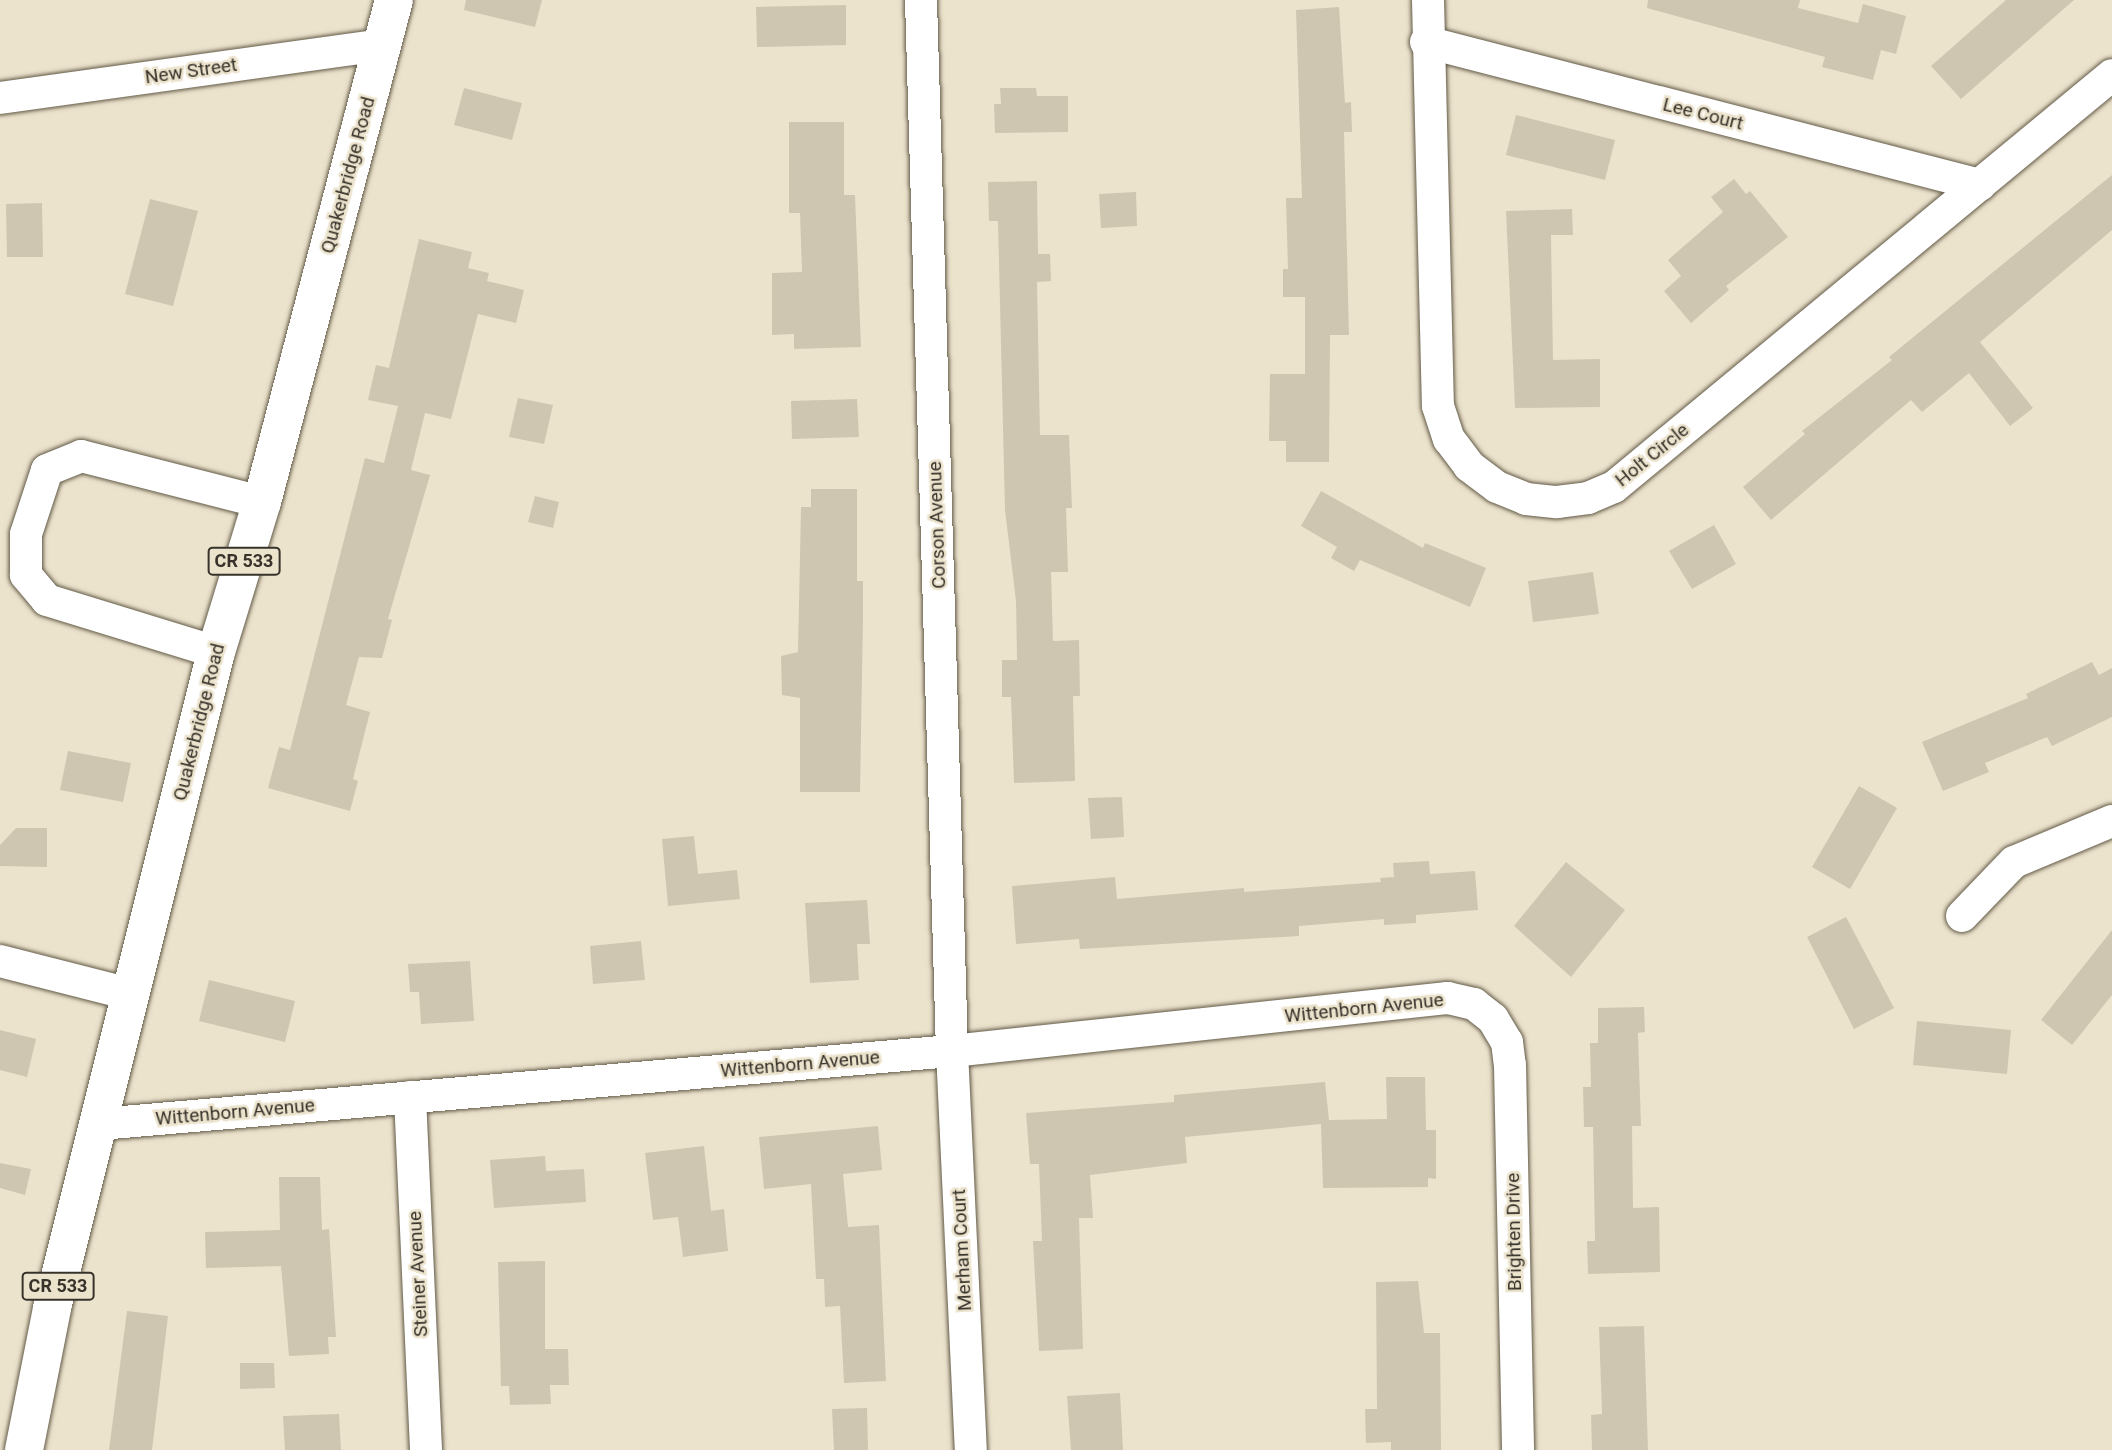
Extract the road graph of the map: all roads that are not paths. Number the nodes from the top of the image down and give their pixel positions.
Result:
1 (394, 0) edge
2 (921, 0) edge
3 (1428, 0) edge
4 (1426, 42) junction
5 (382, 45) junction
6 (2112, 75) edge
7 (0, 98) edge
8 (1980, 185) junction
9 (262, 502) junction
10 (215, 652) junction
11 (2112, 821) edge
12 (1962, 916) dead end
13 (0, 961) edge
14 (133, 995) junction
15 (1493, 1019) joint
16 (952, 1051) junction
17 (410, 1097) junction
18 (100, 1124) junction
19 (24, 1450) edge
20 (426, 1450) edge
21 (971, 1450) edge
22 (1518, 1450) edge

1 - 5 main road, Quakerbridge Road / CR 533
2 - 16 street, Corson Avenue
3 - 4 street, Holt Circle
4 - 8 street, Lee Court
4 - 8 street, Holt Circle
5 - 7 street, New Street
5 - 9 main road, Quakerbridge Road / CR 533
6 - 8 street, Holt Circle
9 - 10 main road, Quakerbridge Road / CR 533
9 - 10 street
10 - 14 main road, Quakerbridge Road / CR 533
11 - 12 street
13 - 14 street
14 - 18 main road, Quakerbridge Road / CR 533
15 - 16 street, Wittenborn Avenue
15 - 22 street, Brighten Drive
16 - 17 street, Wittenborn Avenue
16 - 21 street, Merham Court
17 - 18 street, Wittenborn Avenue
17 - 20 street, Steiner Avenue
18 - 19 main road, Quakerbridge Road / CR 533

